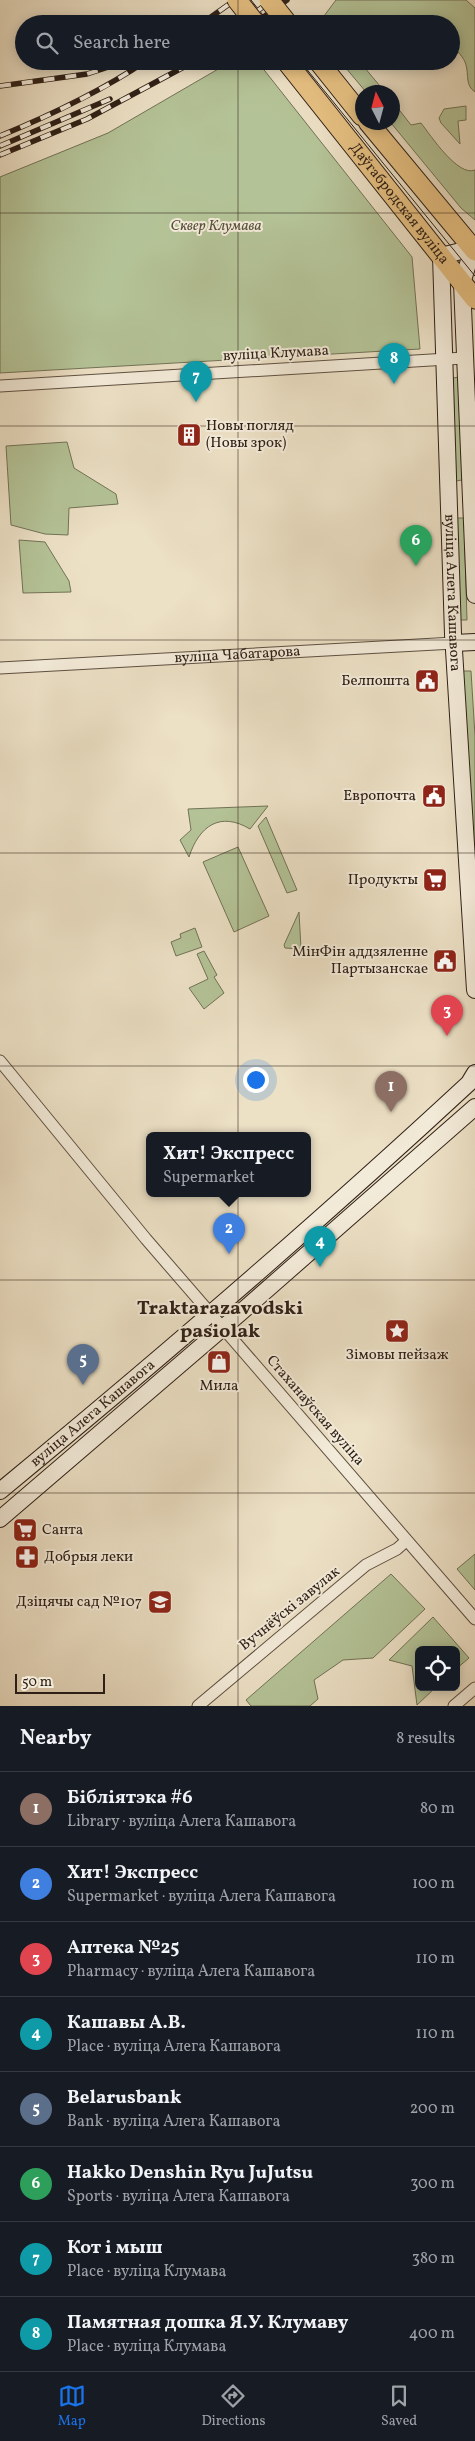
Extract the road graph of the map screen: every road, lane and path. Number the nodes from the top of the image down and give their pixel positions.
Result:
1 (237, 0) edge
2 (269, 0) edge
3 (249, 15) edge
4 (281, 15) edge
5 (293, 70) edge
6 (325, 70) edge
7 (355, 108) edge
8 (375, 130) edge
9 (474, 249) edge
10 (441, 256) junction
11 (462, 283) junction
12 (475, 299) edge
13 (464, 358) junction
14 (445, 359) junction
15 (0, 386) edge
16 (471, 501) junction
17 (449, 502) junction
18 (475, 595) edge
19 (475, 642) edge
20 (454, 643) junction
21 (0, 668) edge
22 (475, 990) edge
23 (2, 1067) edge
24 (475, 1073) edge
25 (475, 1107) edge
26 (358, 1184) junction
27 (370, 1198) junction
28 (210, 1314) junction
29 (223, 1328) junction
30 (0, 1491) edge
31 (0, 1519) edge
32 (406, 1541) junction
33 (475, 1619) edge
34 (475, 1688) edge
35 (198, 1706) edge
36 (454, 1706) edge

1 - 3 main road, bridge
2 - 4 main road, bridge
5 - 10 main road, Даўгабродская вуліца
6 - 7 main road
8 - 9 main road, Даўгабродская вуліца
9 - 10 main road
9 - 11 main road, вуліца Алега Кашавога
10 - 11 main road, Даўгабродская вуліца
10 - 14 main road, вуліца Алега Кашавога
11 - 12 main road, Даўгабродская вуліца
11 - 13 main road, вуліца Алега Кашавога
13 - 14 street, вуліца Клумава
13 - 16 main road, вуліца Алега Кашавога
14 - 15 street, вуліца Клумава
14 - 17 main road, вуліца Алега Кашавога
16 - 17 main road
16 - 18 main road, вуліца Алега Кашавога
17 - 20 main road, вуліца Алега Кашавога
19 - 20 main road, вуліца Чабатарова
20 - 21 street, вуліца Чабатарова
20 - 22 main road, вуліца Алега Кашавога
23 - 28 street, Стаханаўская вуліца
24 - 26 main road, вуліца Алега Кашавога
25 - 27 main road, вуліца Алега Кашавога
26 - 27 main road
26 - 28 main road, вуліца Алега Кашавога
27 - 29 main road, вуліца Алега Кашавога
28 - 29 street, Стаханаўская вуліца
28 - 30 main road, вуліца Алега Кашавога
29 - 31 main road, вуліца Алега Кашавога
29 - 32 street, Стаханаўская вуліца
32 - 33 street, Стаханаўская вуліца
32 - 35 street, Вучнёўскі завулак
34 - 36 street

